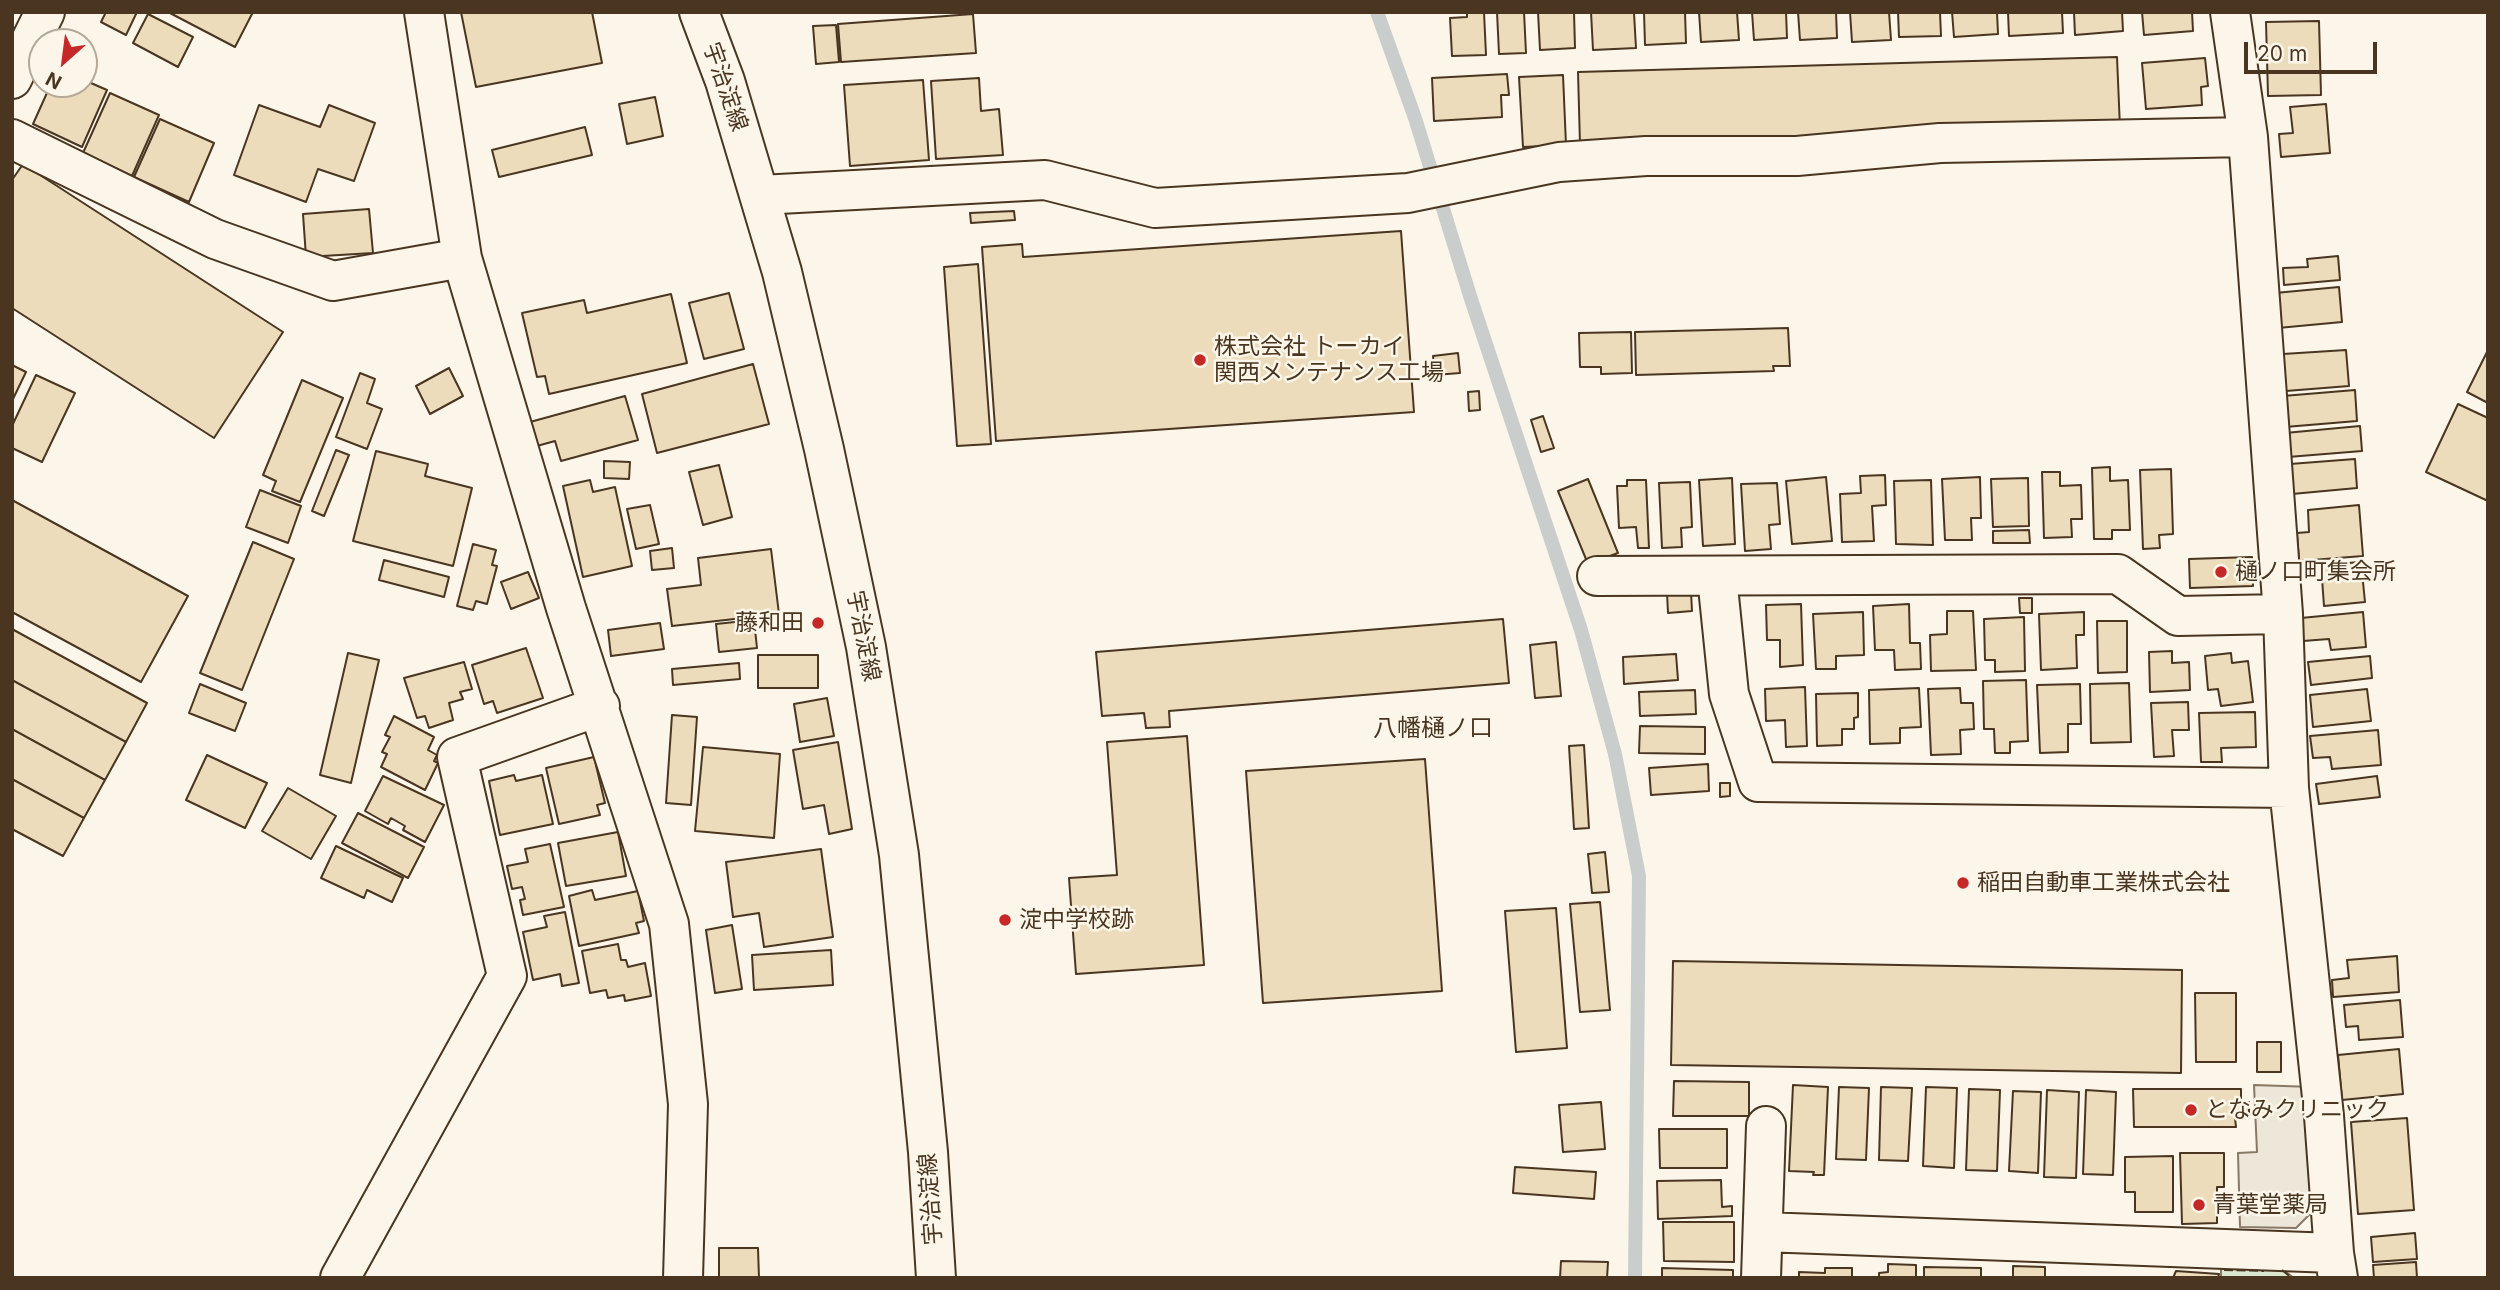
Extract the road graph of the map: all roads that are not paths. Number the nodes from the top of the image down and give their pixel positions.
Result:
1 (45, 12) edge
2 (424, 12) edge
3 (699, 12) edge
4 (2230, 12) edge
5 (12, 79) edge
6 (2248, 137) junction
7 (12, 139) edge
8 (760, 195) junction
9 (462, 258) junction
10 (1597, 576) dead end
11 (1717, 577) junction
12 (2283, 614) junction
13 (600, 706) junction
14 (2289, 788) junction
15 (1766, 1126) dead end
16 (1763, 1233) junction
17 (2133, 1262) edge
18 (2336, 1266) edge
19 (340, 1278) edge
20 (683, 1278) edge
21 (936, 1278) edge
22 (1761, 1278) edge

1 - 5 street
2 - 9 street
3 - 8 street, 宇治淀線
4 - 6 street
6 - 8 street
6 - 12 street
7 - 9 street
8 - 21 street, 宇治淀線
9 - 13 street
10 - 11 street
11 - 12 street
11 - 14 street
12 - 14 street
13 - 19 street
13 - 20 street
14 - 18 street
15 - 16 street
16 - 17 street
16 - 22 street
17 - 18 street

